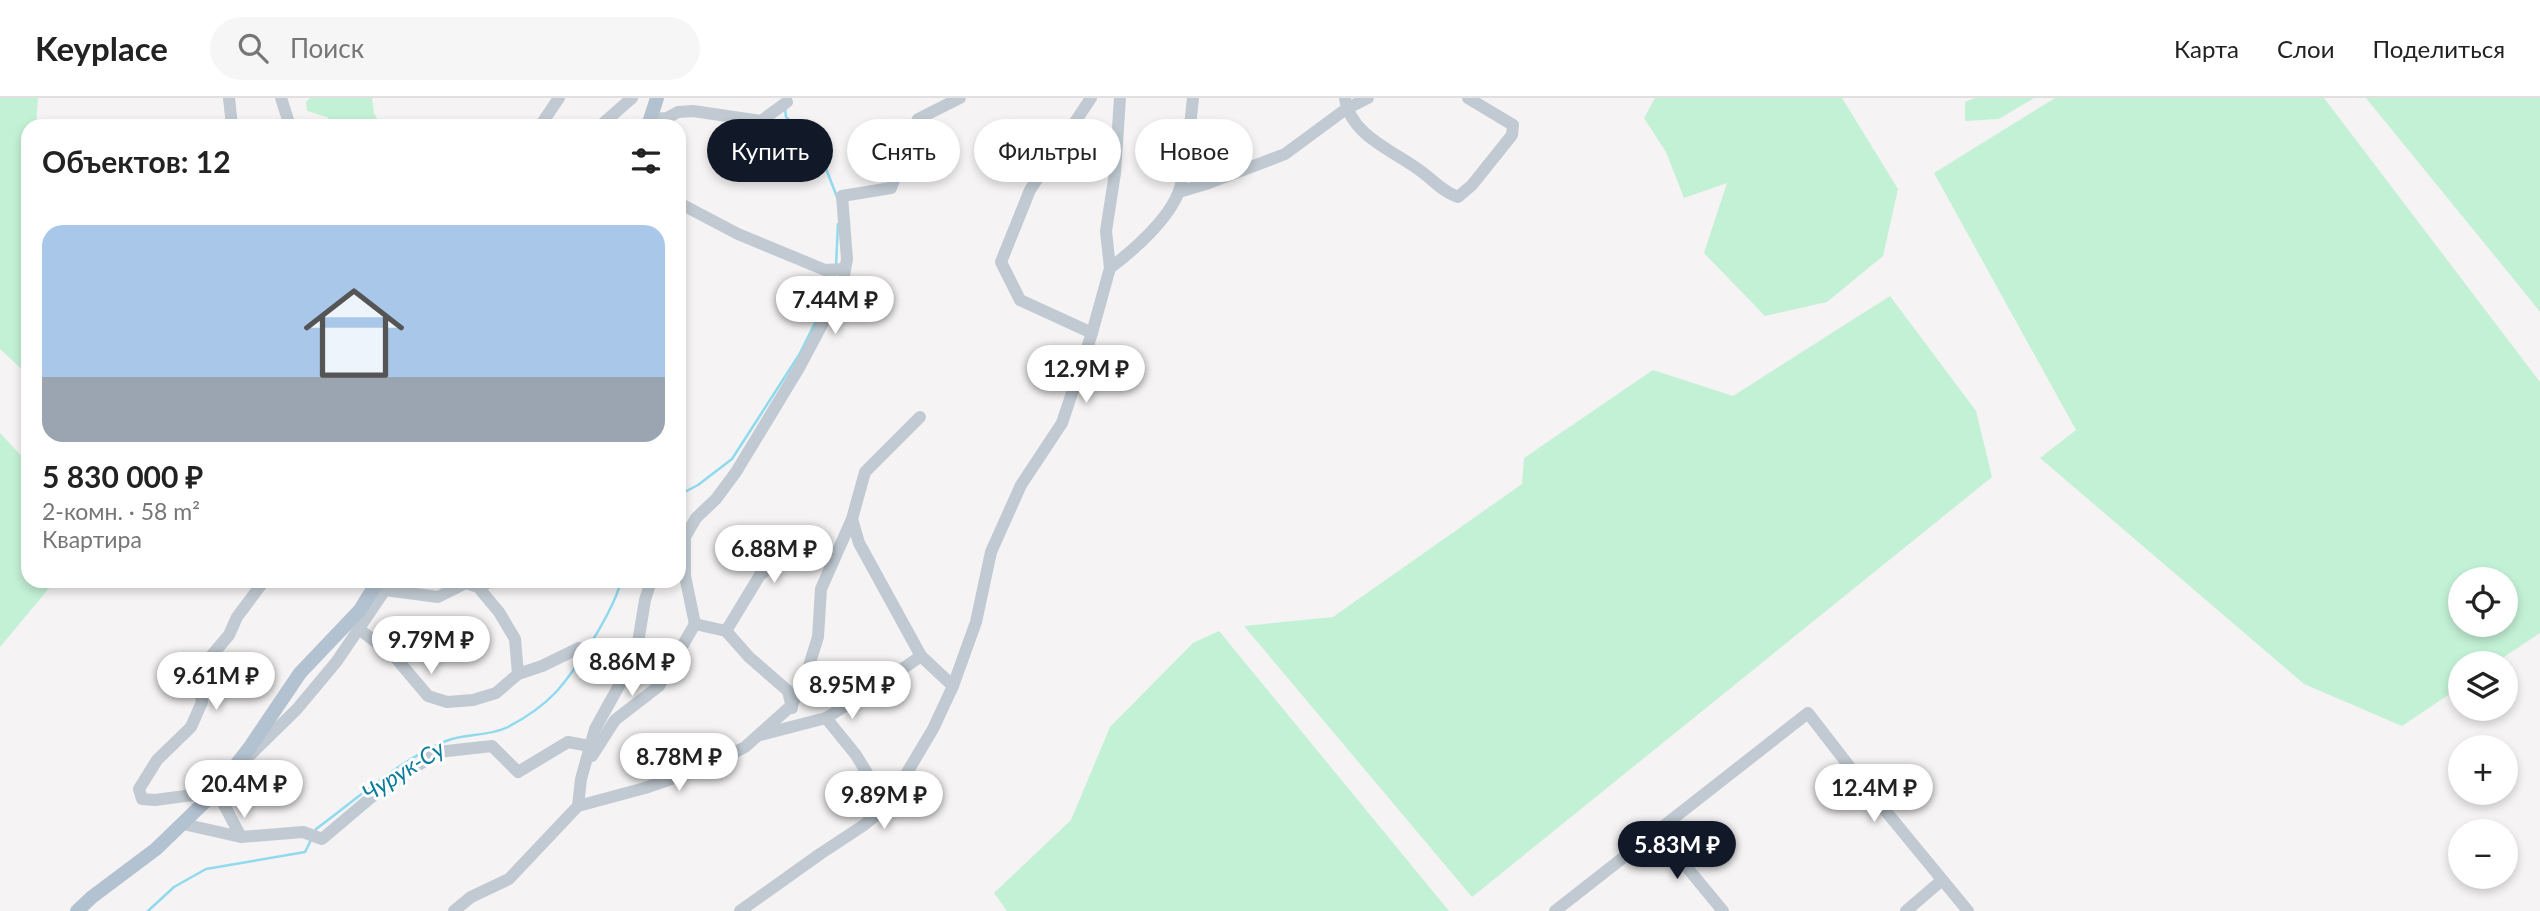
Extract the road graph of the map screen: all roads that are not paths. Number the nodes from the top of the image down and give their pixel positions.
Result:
1 (229, 98) edge
2 (281, 98) edge
3 (559, 98) edge
4 (632, 98) edge
5 (657, 98) edge
6 (960, 98) edge
7 (1091, 98) edge
8 (1120, 98) edge
9 (1193, 98) edge
10 (1368, 98) edge
11 (1468, 98) edge
12 (785, 104) dead end
13 (1346, 104) edge
14 (231, 119) edge
15 (288, 119) edge
16 (545, 119) edge
17 (608, 119) edge
18 (650, 119) edge
19 (662, 119) edge
20 (1179, 192) junction
21 (686, 207) edge
22 (1110, 268) junction
23 (839, 269) junction
24 (1093, 333) junction
25 (920, 417) dead end
26 (852, 519) junction
27 (686, 535) edge
28 (834, 557) junction
29 (686, 581) edge
30 (259, 588) edge
31 (378, 588) edge
32 (379, 588) edge
33 (391, 588) edge
34 (456, 588) edge
35 (479, 588) edge
36 (649, 588) edge
37 (695, 624) junction
38 (359, 629) junction
39 (726, 631) junction
40 (579, 649) dead end
41 (921, 656) junction
42 (518, 674) junction
43 (953, 685) junction
44 (792, 705) junction
45 (826, 718) junction
46 (794, 727) junction
47 (760, 735) junction
48 (590, 746) junction
49 (581, 779) junction
50 (215, 792) junction
51 (578, 806) junction
52 (887, 806) junction
53 (183, 824) junction
54 (1657, 830) junction
55 (242, 837) junction
56 (1941, 881) junction
57 (1560, 910) edge
58 (77, 911) edge
59 (454, 911) edge
60 (740, 911) edge
61 (1723, 911) edge
62 (1906, 911) edge
63 (1968, 911) edge

1 - 14 street
2 - 15 street
3 - 16 street
4 - 17 street
5 - 18 main road
6 - 23 street
7 - 24 street
8 - 22 street
9 - 20 street
10 - 13 street
11 - 13 street
12 - 19 street
13 - 20 street
20 - 22 street
21 - 23 street
22 - 24 street
23 - 27 street
24 - 43 street
25 - 26 street
26 - 28 street
26 - 41 street
28 - 39 street
28 - 44 street
29 - 37 street
30 - 50 street
31 - 50 main road
32 - 38 street
33 - 34 street
35 - 42 street
36 - 48 street
37 - 39 street
37 - 49 street
38 - 42 street
38 - 55 street
39 - 44 street
40 - 42 street
41 - 43 street
41 - 45 street
43 - 52 street
44 - 46 street
44 - 47 street
45 - 46 street
45 - 52 street
46 - 47 street
47 - 51 street
48 - 49 street
48 - 55 street
49 - 51 street
50 - 53 main road
51 - 59 street
52 - 60 street
53 - 55 street
53 - 58 main road
54 - 56 street
54 - 57 street
54 - 61 street
56 - 62 street
56 - 63 street

